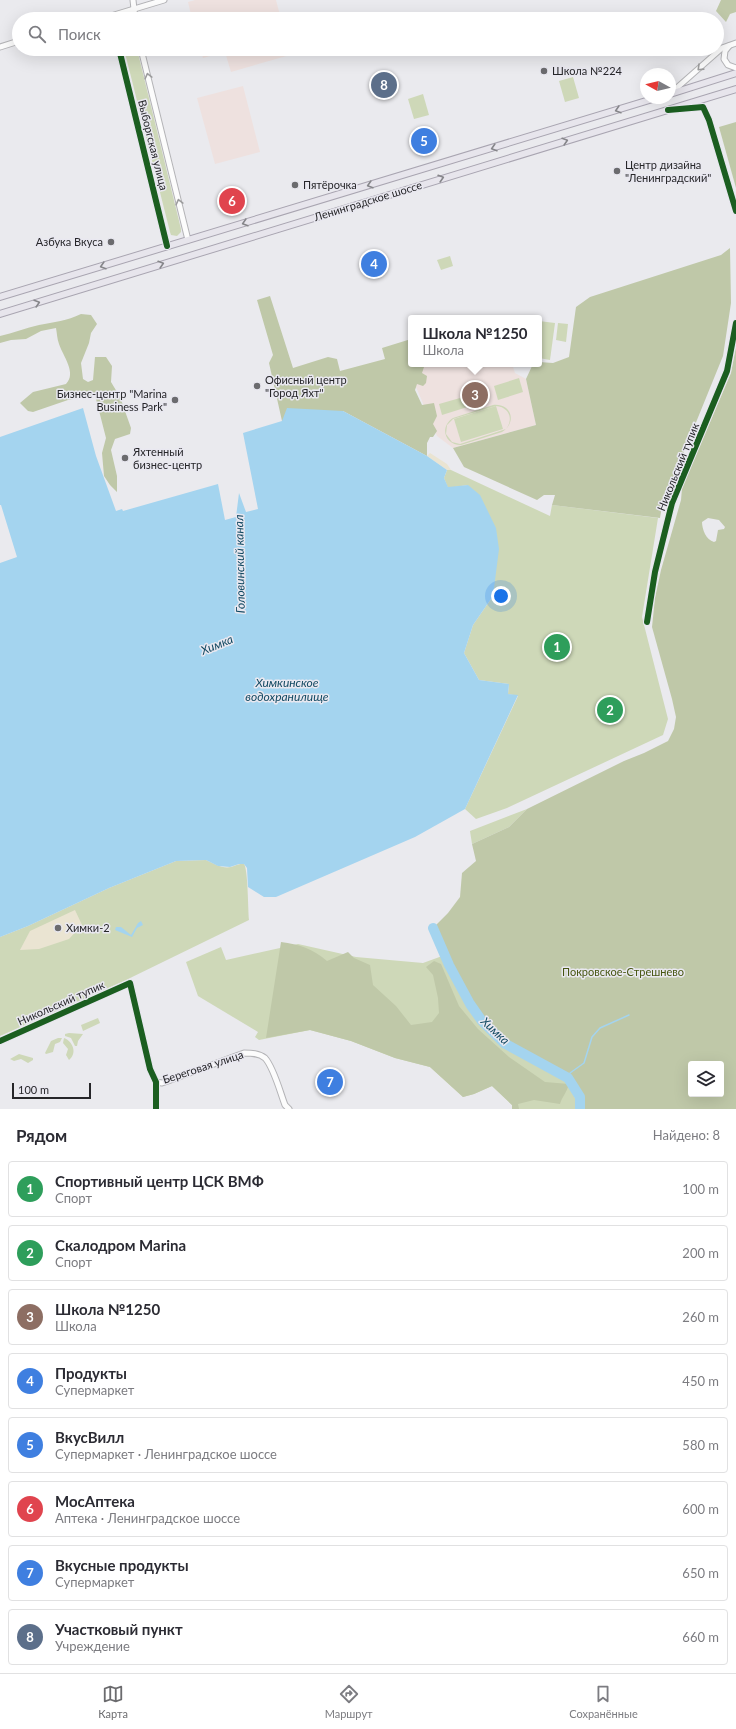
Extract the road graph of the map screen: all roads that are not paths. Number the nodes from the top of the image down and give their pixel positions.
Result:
1 (133, 0) edge
2 (164, 0) edge
3 (134, 9) junction
4 (126, 12) edge
5 (12, 43) edge
6 (736, 43) edge
7 (730, 45) junction
8 (0, 47) edge
9 (724, 47) edge
10 (121, 56) edge
11 (143, 56) edge
12 (713, 56) edge
13 (736, 68) edge
14 (736, 73) edge
15 (676, 89) edge
16 (736, 89) edge
17 (676, 92) edge
18 (640, 103) edge
19 (668, 110) junction
20 (736, 211) edge
21 (188, 240) junction
22 (167, 246) junction
23 (0, 297) edge
24 (0, 314) edge
25 (736, 323) edge
26 (647, 622) dead end
27 (0, 1041) edge
28 (156, 1082) junction
29 (156, 1109) edge
30 (289, 1109) edge

1 - 3 street
2 - 3 street
3 - 4 street
5 - 8 street
6 - 7 street
7 -> 9 street
7 - 13 street
10 - 22 street, Выборгская улица
21 -> 11 street, Выборгская улица
12 -> 15 street
14 - 17 main road
16 - 19 main road, Ленинградское шоссе
18 -> 21 main road, Ленинградское шоссе
19 - 20 street
24 -> 19 main road, Ленинградское шоссе
21 - 22 main road, Ленинградское шоссе
22 -> 23 main road, Ленинградское шоссе
25 - 26 street, Никольский тупик
27 - 28 street, Никольский тупик
28 - 29 street
28 - 30 street, Береговая улица

